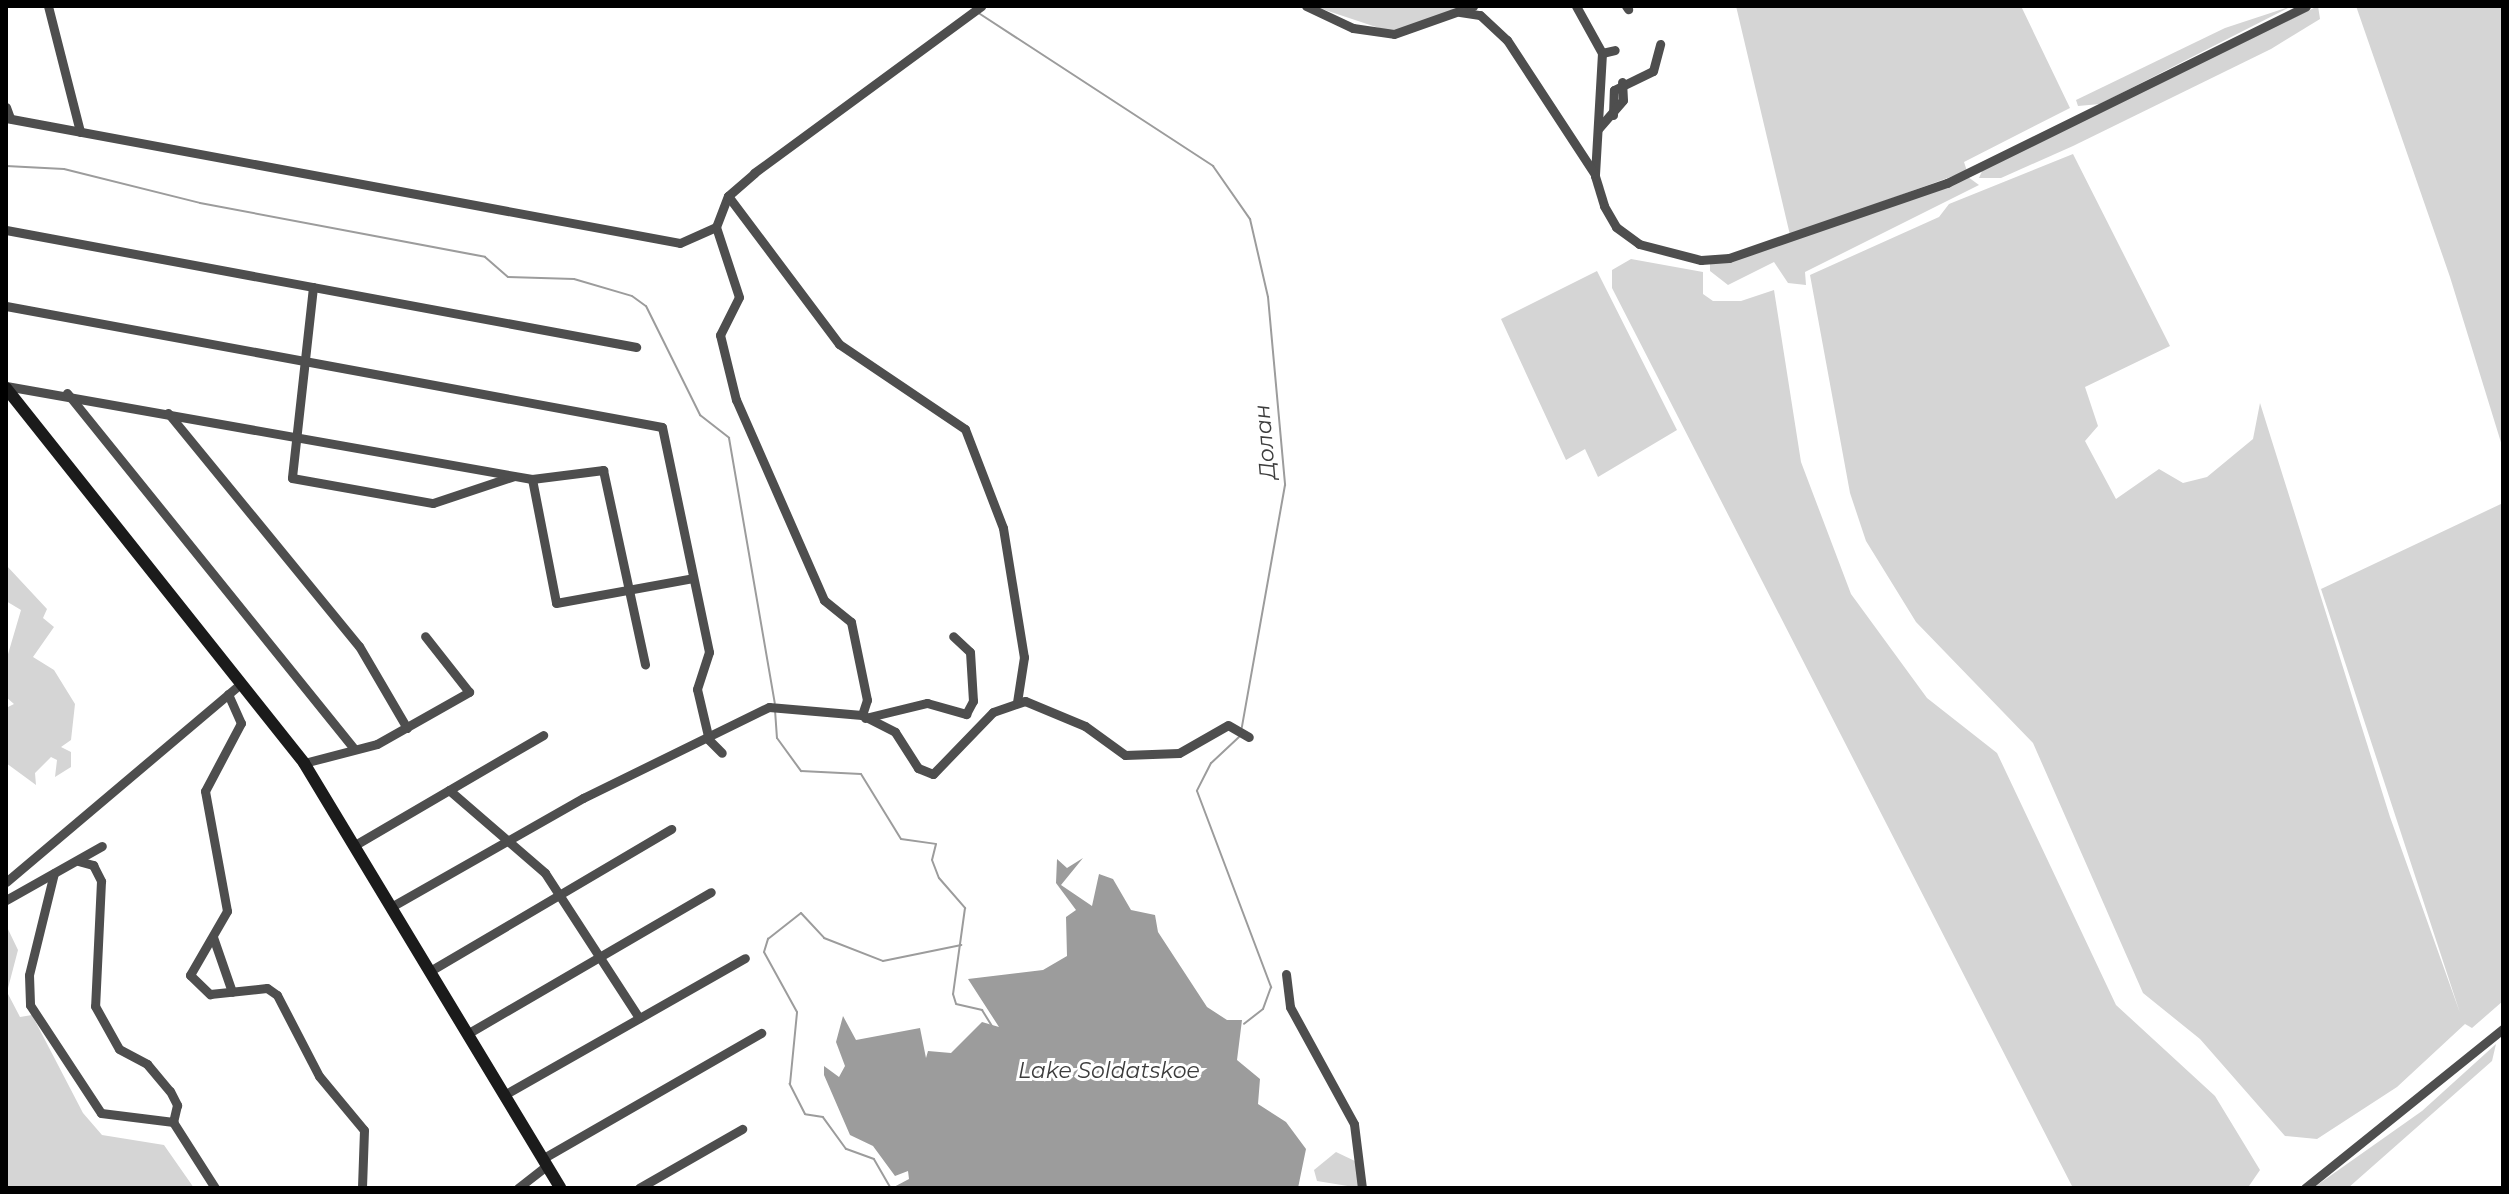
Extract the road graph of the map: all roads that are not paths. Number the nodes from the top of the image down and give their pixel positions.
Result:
1 (48, 6) edge
2 (981, 6) edge
3 (1306, 6) edge
4 (1576, 6) edge
5 (2306, 6) edge
6 (1477, 9) edge
7 (1660, 44) dead end
8 (1615, 50) dead end
9 (1602, 53) junction
10 (6, 107) edge
11 (8, 118) edge
12 (1598, 129) junction
13 (80, 132) junction
14 (1595, 176) junction
15 (728, 196) junction
16 (716, 227) junction
17 (6, 230) edge
18 (313, 287) junction
19 (6, 306) edge
20 (636, 347) dead end
21 (305, 362) junction
22 (6, 387) edge
23 (67, 393) junction
24 (168, 412) junction
25 (297, 437) junction
26 (515, 476) junction
27 (532, 479) junction
28 (693, 578) junction
29 (629, 590) junction
30 (425, 636) dead end
31 (953, 636) dead end
32 (645, 665) dead end
33 (240, 684) junction
34 (228, 694) junction
35 (1017, 702) junction
36 (864, 717) junction
37 (407, 728) junction
38 (543, 735) dead end
39 (708, 735) junction
40 (1249, 737) dead end
41 (354, 749) junction
42 (722, 753) dead end
43 (304, 763) junction
44 (449, 790) junction
45 (671, 829) dead end
46 (508, 840) junction
47 (355, 845) junction
48 (102, 846) dead end
49 (78, 861) junction
50 (54, 873) junction
51 (6, 882) edge
52 (711, 892) dead end
53 (559, 895) junction
54 (6, 900) edge
55 (391, 907) junction
56 (213, 937) junction
57 (599, 957) junction
58 (745, 958) dead end
59 (430, 971) junction
60 (1286, 974) dead end
61 (232, 992) junction
62 (639, 1018) junction
63 (2503, 1029) edge
64 (761, 1033) dead end
65 (467, 1034) junction
66 (504, 1095) junction
67 (173, 1122) junction
68 (742, 1129) dead end
69 (544, 1162) junction
70 (215, 1188) edge
71 (362, 1188) edge
72 (518, 1188) edge
73 (560, 1188) edge
74 (639, 1188) edge
75 (1362, 1188) edge
76 (2305, 1188) edge

1 - 13 street
2 - 15 street
3 - 6 street
4 - 9 street
5 - 14 street
6 - 14 street
7 - 12 street
8 - 9 street
9 - 12 street
10 - 11 street
11 - 13 street
12 - 14 street
13 - 16 street
15 - 16 street
15 - 35 street
16 - 36 street
17 - 18 street
18 - 20 street
18 - 21 street
19 - 21 street
21 - 25 street
21 - 28 street
22 - 23 street
22 - 33 main road
23 - 24 street
23 - 41 street
24 - 25 street
24 - 37 street
25 - 26 street
25 - 26 street
26 - 27 street
27 - 29 street
27 - 29 street
28 - 29 street
28 - 39 street
29 - 32 street
30 - 37 street
31 - 36 street
33 - 34 street
33 - 43 main road
34 - 51 street
34 - 56 street
35 - 36 street
35 - 40 street
36 - 39 street
37 - 41 street
38 - 44 street
39 - 42 street
39 - 46 street
41 - 43 street
43 - 47 main road
44 - 46 street
44 - 47 street
45 - 53 street
46 - 53 street
46 - 55 street
47 - 55 main road
48 - 49 street
49 - 50 street
49 - 67 street
50 - 54 street
50 - 67 street
52 - 57 street
53 - 57 street
53 - 59 street
55 - 59 main road
56 - 61 street
56 - 61 street
57 - 62 street
57 - 65 street
58 - 62 street
59 - 65 main road
60 - 75 street
61 - 71 street
62 - 66 street
63 - 76 street
64 - 69 street
65 - 66 main road
66 - 69 main road
67 - 70 street
68 - 74 street
69 - 72 street
69 - 73 main road

